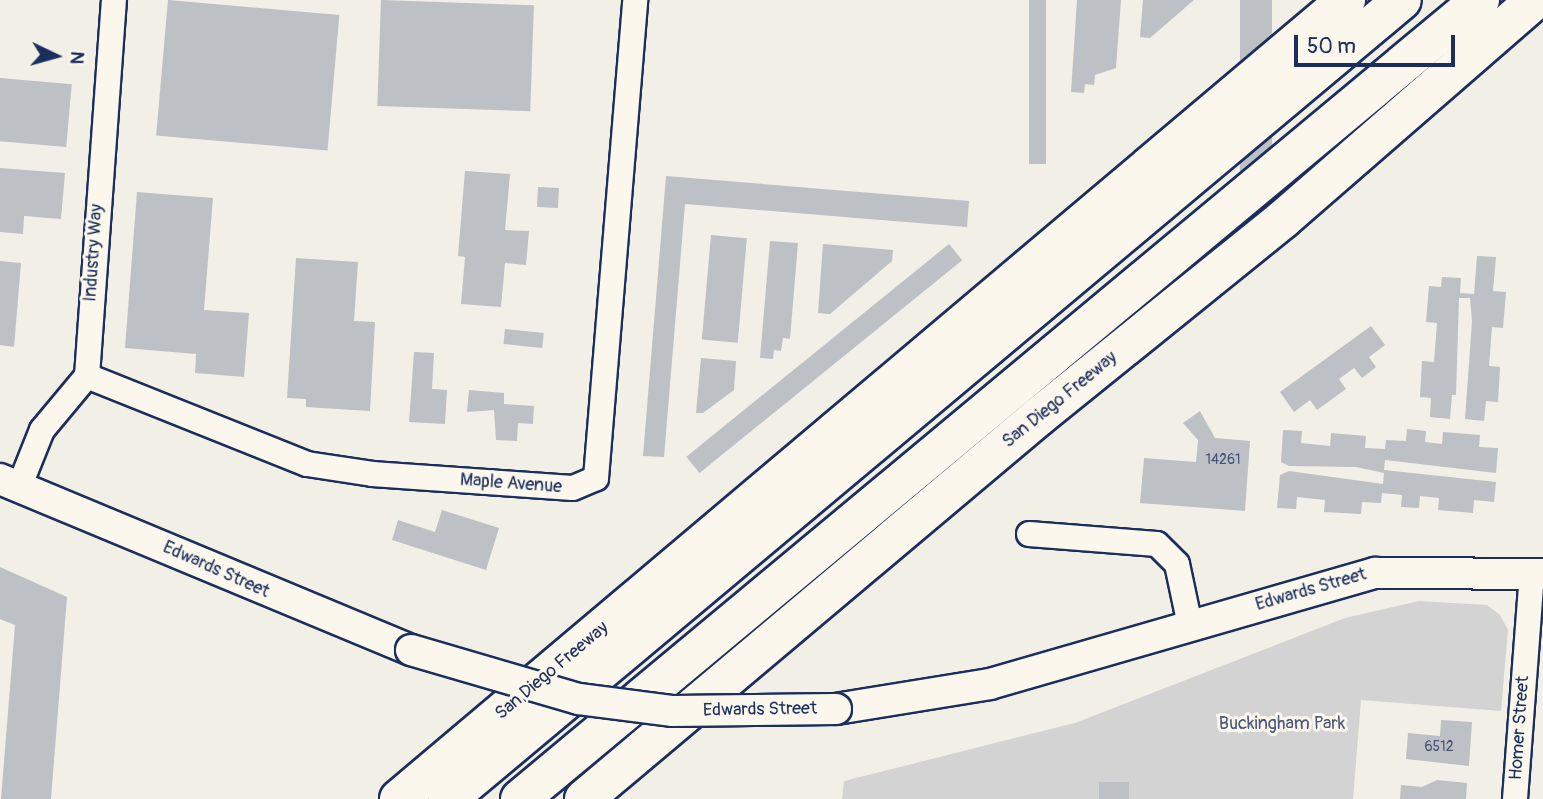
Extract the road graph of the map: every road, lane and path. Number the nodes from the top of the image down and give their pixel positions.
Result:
1 (114, 0) edge
2 (635, 0) edge
3 (1346, 0) edge
4 (1402, 0) edge
5 (1480, 0) edge
6 (1535, 0) edge
7 (87, 376) junction
8 (10, 482) edge
9 (1029, 534) dead end
10 (1538, 573) edge
11 (1190, 625) junction
12 (398, 799) edge
13 (448, 799) edge
14 (520, 799) edge
15 (584, 799) edge
16 (1515, 799) edge

1 - 7 street, Industry Way
2 - 7 street, Maple Avenue
3 - 12 highway, San Diego Freeway
4 - 13 highway
5 - 14 highway
6 - 15 highway, San Diego Freeway
7 - 8 street
8 - 11 street, Edwards Street, bridge
9 - 11 street
10 - 11 street, Edwards Street
10 - 16 street, Homer Street

